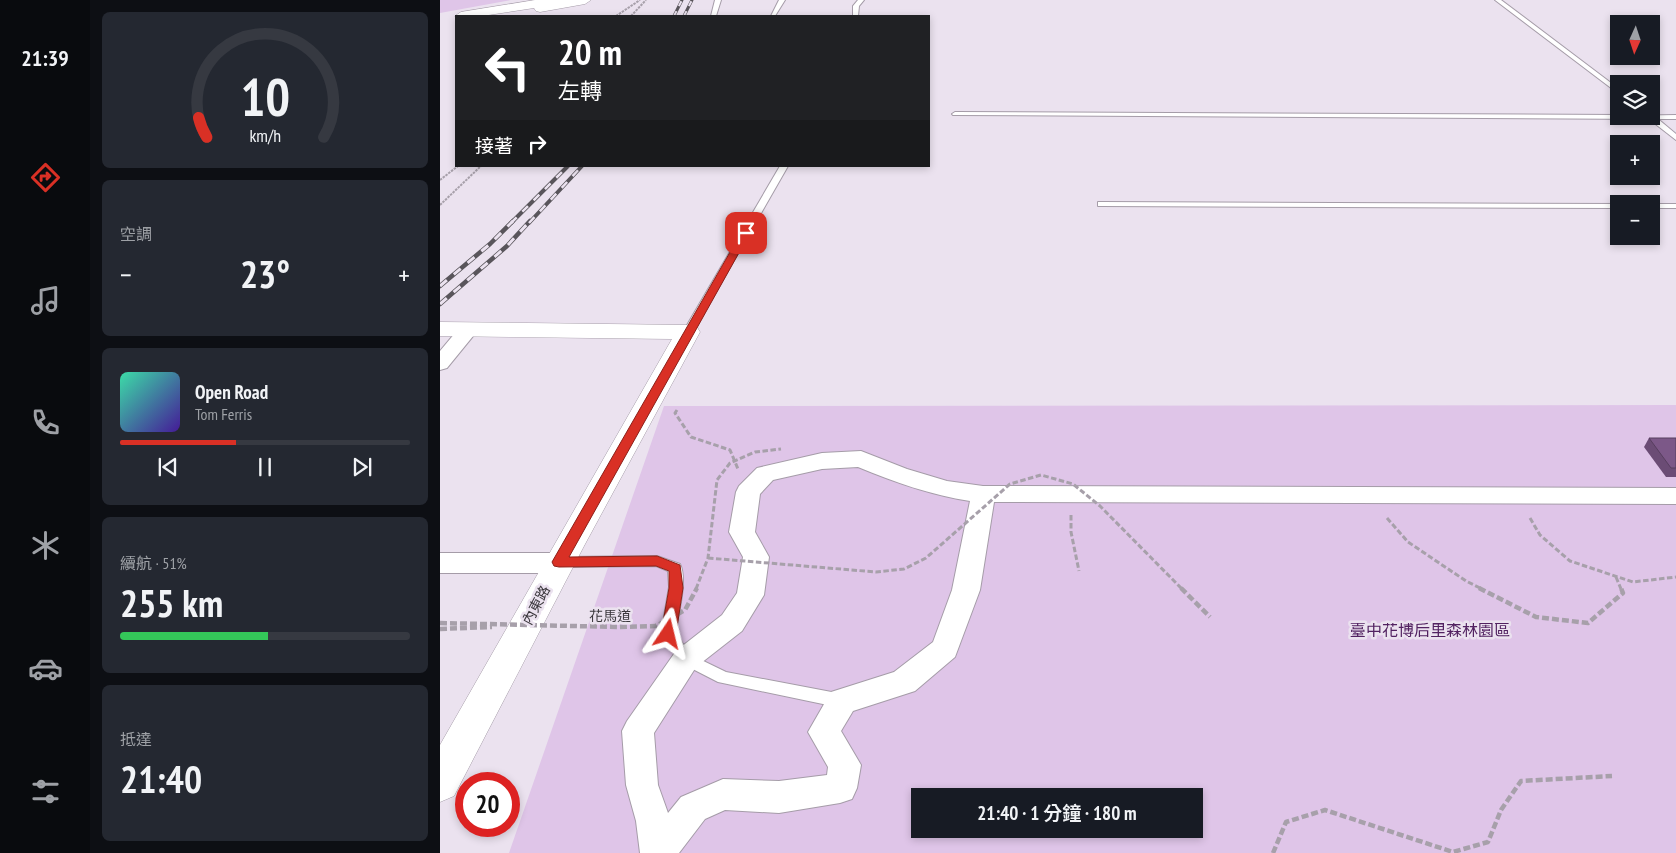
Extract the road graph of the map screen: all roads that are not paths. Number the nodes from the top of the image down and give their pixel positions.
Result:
1 (557, 0) edge
2 (584, 0) edge
3 (718, 0) edge
4 (782, 0) edge
5 (861, 0) edge
6 (1498, 0) edge
7 (480, 15) edge
8 (498, 15) edge
9 (713, 15) edge
10 (774, 15) edge
11 (855, 15) edge
12 (1610, 85) edge
13 (954, 114) dead end
14 (1610, 117) edge
15 (1660, 117) edge
16 (1676, 117) edge
17 (1660, 125) edge
18 (1676, 138) edge
19 (783, 167) edge
20 (1101, 204) dead end
21 (1610, 206) edge
22 (1660, 206) edge
23 (1676, 206) edge
24 (454, 329) edge
25 (688, 332) junction
26 (440, 364) edge
27 (983, 494) junction
28 (1676, 496) edge
29 (559, 562) junction
30 (440, 564) edge
31 (686, 659) junction
32 (842, 701) junction
33 (440, 783) edge
34 (657, 853) edge

1 - 7 street
2 - 8 street
3 - 9 lane
4 - 10 lane
5 - 11 lane
6 - 12 lane
13 - 14 lane
15 - 16 lane
17 - 18 lane
19 - 25 lane
20 - 21 lane
22 - 23 lane
24 - 25 street
24 - 26 street
25 - 29 street, 內東路
27 - 28 street
27 - 31 street
27 - 32 street
29 - 30 street
29 - 31 lane
29 - 33 street, 內東路
31 - 32 lane
31 - 34 street
32 - 34 street

